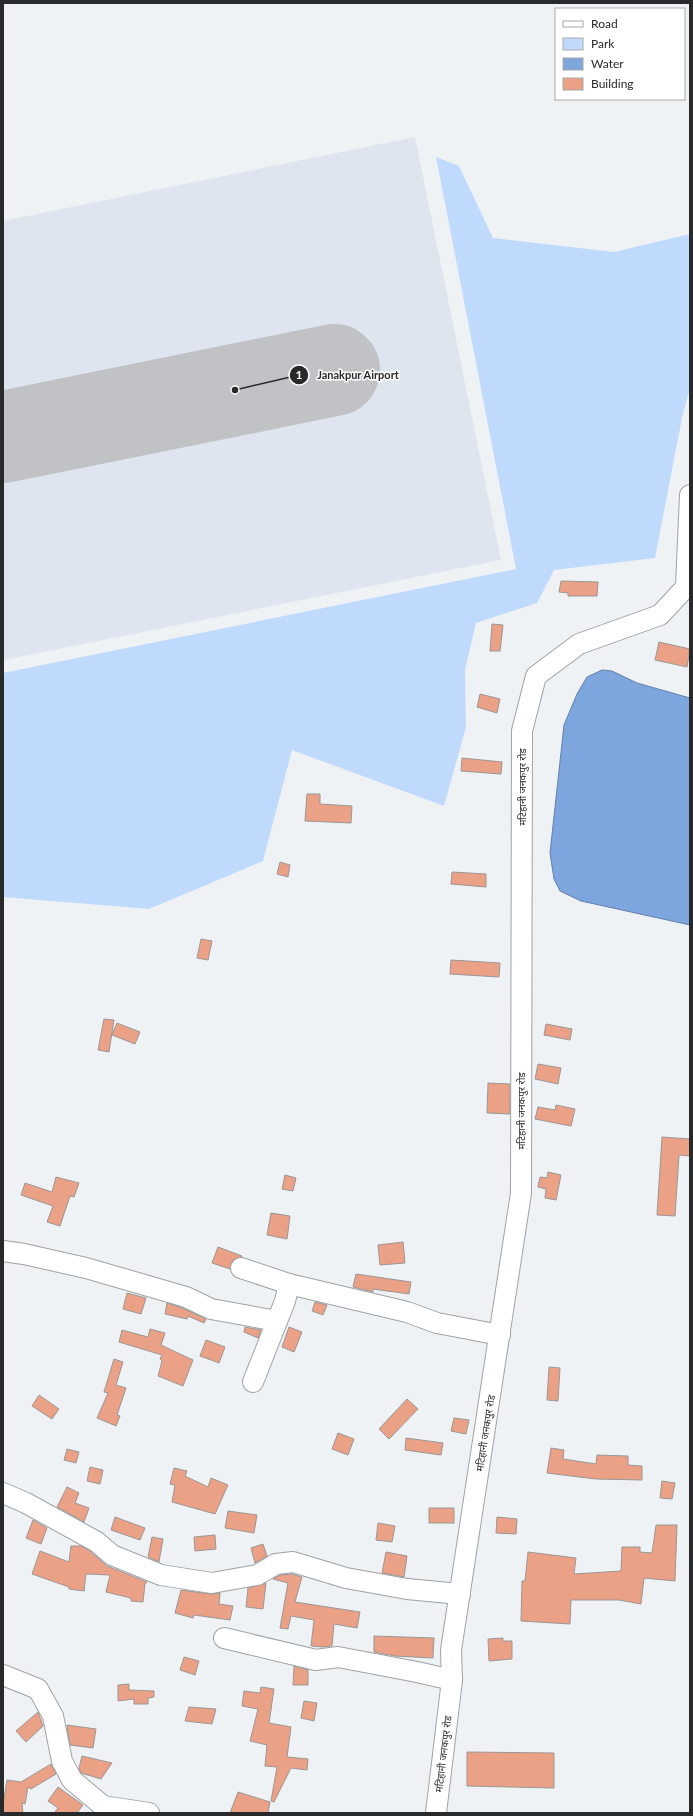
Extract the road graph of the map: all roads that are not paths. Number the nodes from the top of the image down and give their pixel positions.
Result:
1 (690, 495) edge
2 (3, 1251) edge
3 (241, 1268) dead end
4 (289, 1284) junction
5 (277, 1321) junction
6 (500, 1335) junction
7 (253, 1382) dead end
8 (3, 1492) edge
9 (460, 1594) junction
10 (224, 1638) dead end
11 (3, 1675) edge
12 (452, 1680) junction
13 (149, 1813) edge
14 (436, 1813) edge

1 - 6 street, मटिहानी जनकपुर रोड
2 - 5 street
3 - 4 street
4 - 5 street
4 - 6 street
5 - 7 street
6 - 9 street, मटिहानी जनकपुर रोड
8 - 9 street
9 - 12 street, मटिहानी जनकपुर रोड
10 - 12 street
11 - 13 street
12 - 14 street, मटिहानी जनकपुर रोड

